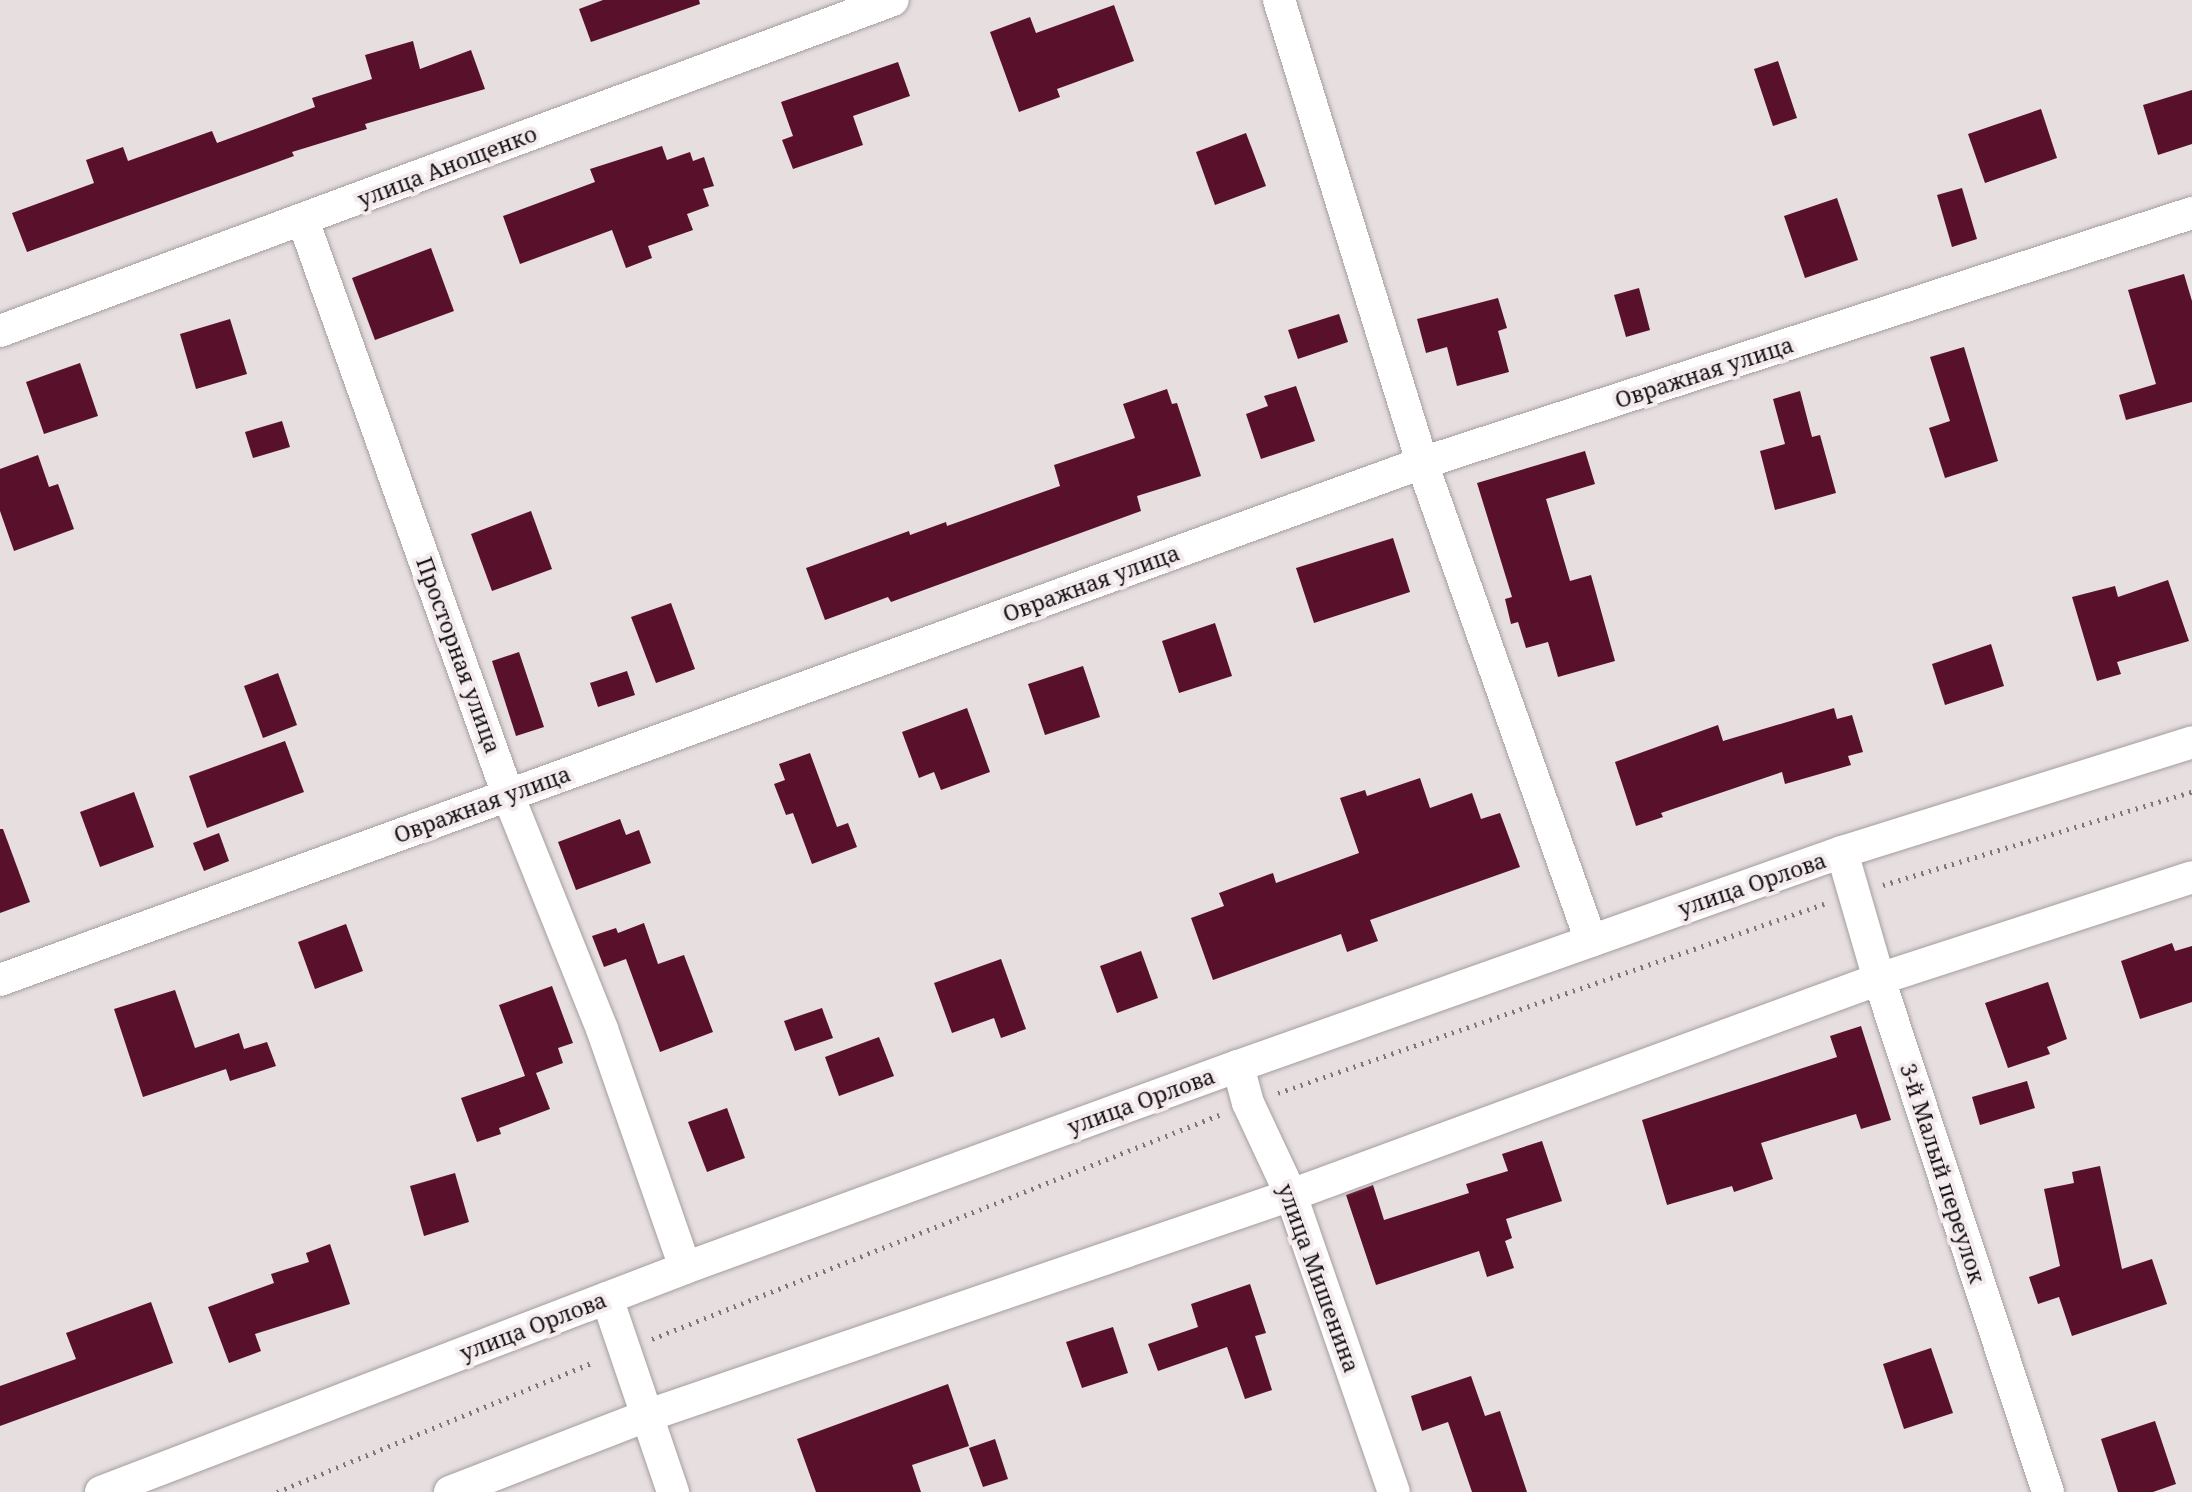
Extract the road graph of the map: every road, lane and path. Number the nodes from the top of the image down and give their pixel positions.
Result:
1 (893, 0) edge
2 (1279, 0) edge
3 (2192, 213) edge
4 (303, 220) junction
5 (0, 331) edge
6 (1422, 463) junction
7 (2192, 742) edge
8 (508, 795) junction
9 (1842, 852) junction
10 (2192, 877) edge
11 (1591, 941) junction
12 (1879, 979) junction
13 (0, 980) edge
14 (1238, 1066) junction
15 (1291, 1195) junction
16 (685, 1268) junction
17 (607, 1298) junction
18 (646, 1416) junction
19 (101, 1492) edge
20 (450, 1492) edge
21 (673, 1492) edge
22 (1394, 1492) edge
23 (2048, 1492) edge

1 - 4 street, улица Анощенко
2 - 6 street
3 - 6 street, Овражная улица
4 - 5 street, улица Анощенко
4 - 8 street, Просторная улица
6 - 8 street, Овражная улица
6 - 11 street
7 - 9 street, улица Орлова
8 - 13 street, Овражная улица
8 - 16 street, Просторная улица
9 - 11 street, улица Орлова
9 - 12 street, 3-й Малый переулок
10 - 12 street
11 - 14 street, улица Орлова
12 - 15 street
12 - 23 street, 3-й Малый переулок
14 - 15 street, улица Мишенина
14 - 16 street, улица Орлова
15 - 18 street
15 - 22 street, улица Мишенина
16 - 17 street, улица Орлова
17 - 18 street
17 - 19 street, улица Орлова
18 - 20 street
18 - 21 street

